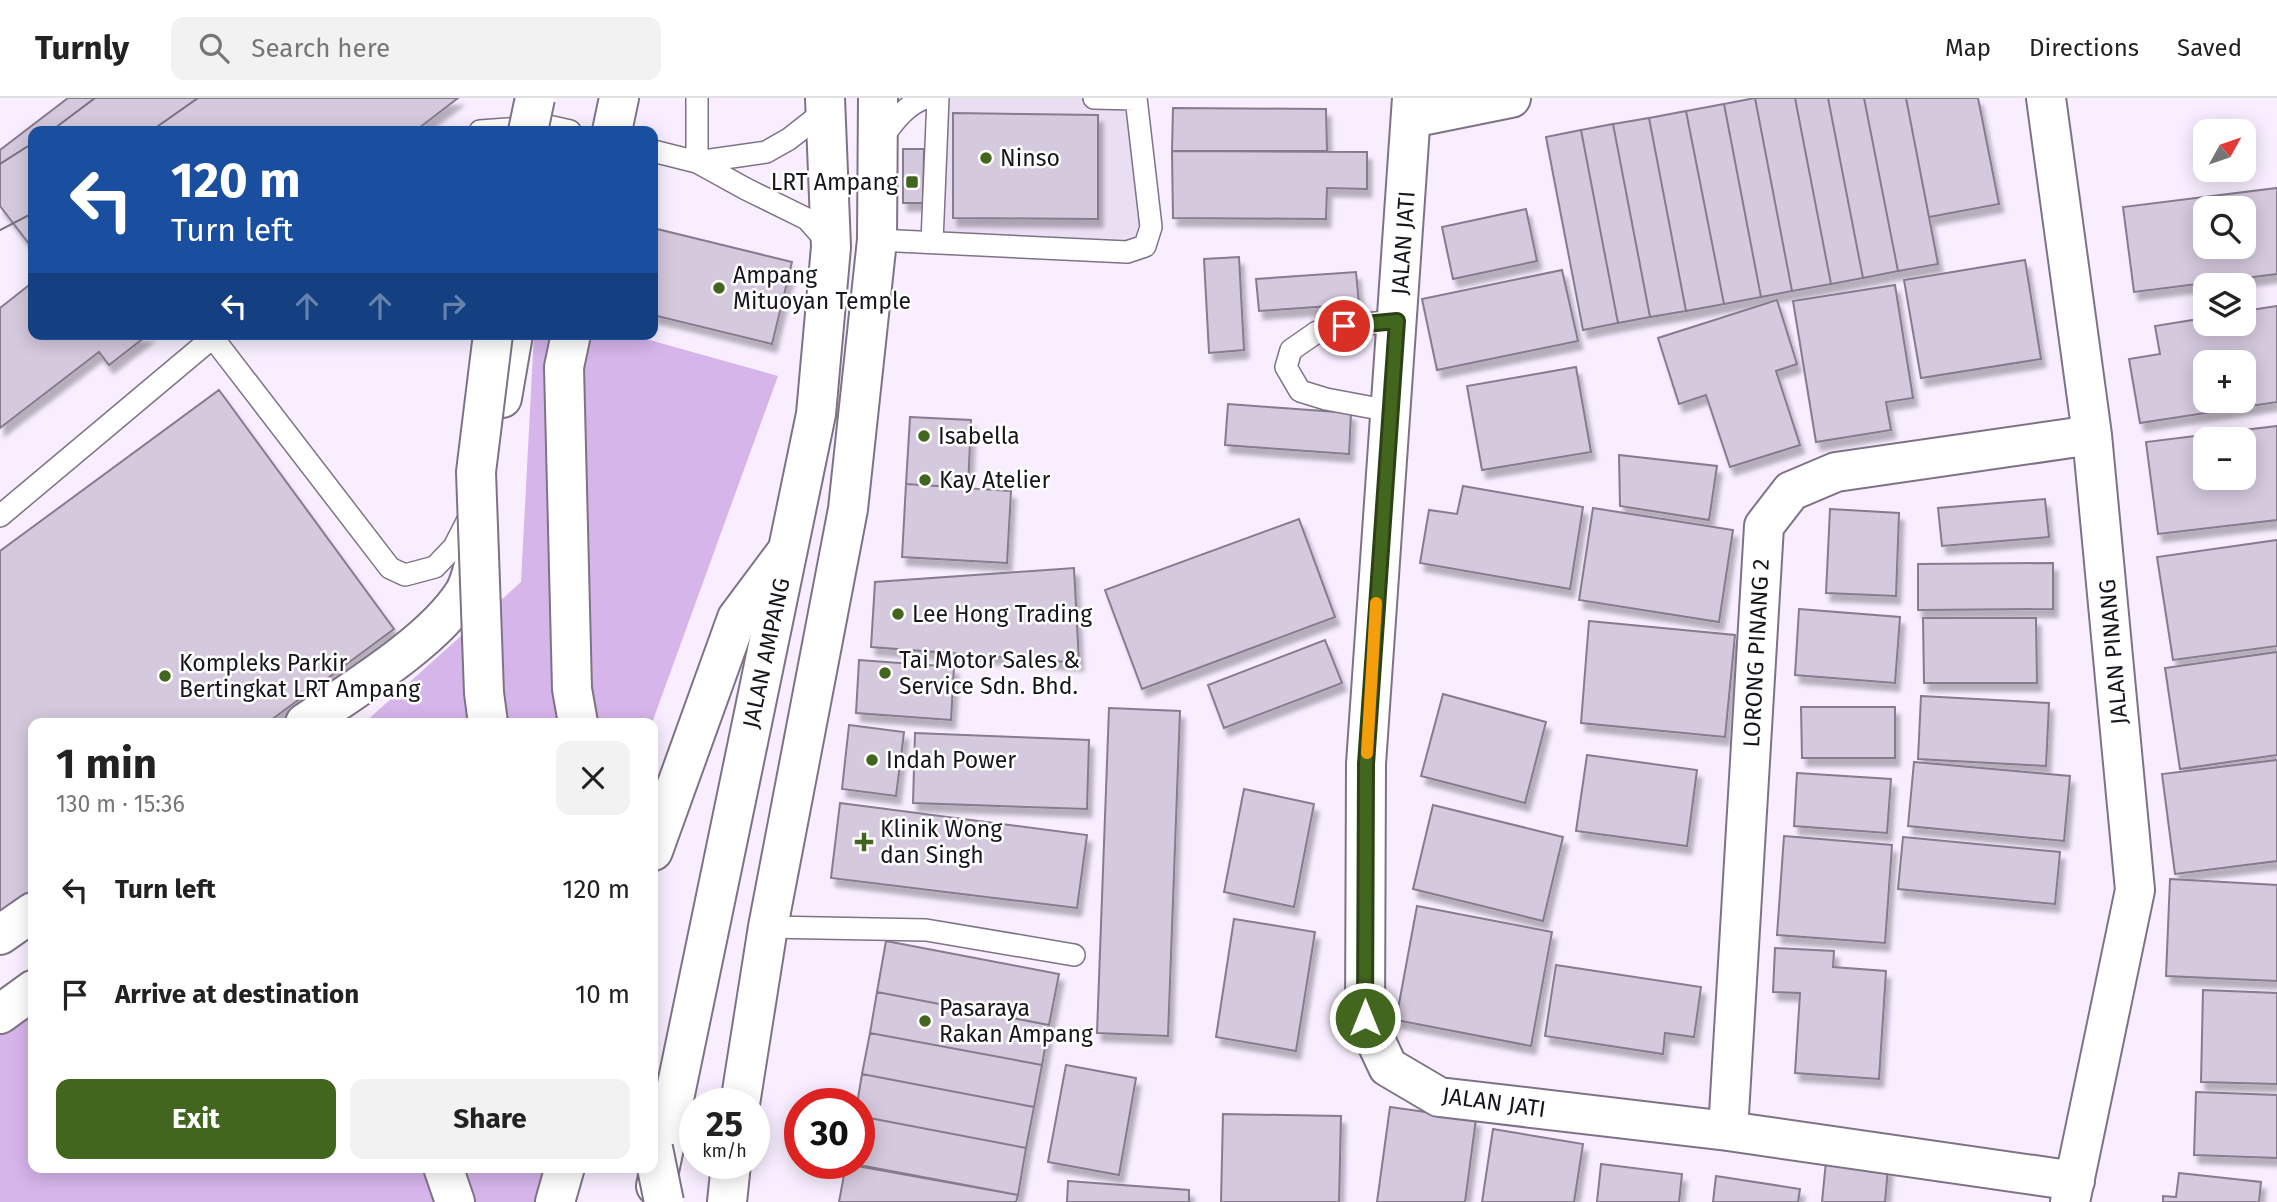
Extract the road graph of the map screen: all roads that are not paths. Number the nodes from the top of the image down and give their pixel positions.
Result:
1 (618, 98) edge
2 (696, 98) edge
3 (878, 98) edge
4 (925, 98) edge
5 (938, 98) edge
6 (1094, 98) edge
7 (1511, 98) edge
8 (2046, 98) edge
9 (1136, 99) edge
10 (826, 104) edge
11 (1412, 108) edge
12 (546, 119) edge
13 (509, 126) edge
14 (613, 126) edge
15 (878, 143) junction
16 (658, 152) edge
17 (697, 162) junction
18 (877, 240) junction
19 (932, 242) junction
20 (831, 247) junction
21 (1397, 321) junction
22 (210, 340) edge
23 (218, 340) edge
24 (491, 340) edge
25 (512, 340) edge
26 (570, 340) edge
27 (1390, 411) junction
28 (2092, 435) junction
29 (488, 483) junction
30 (0, 516) edge
31 (787, 551) junction
32 (312, 718) edge
33 (487, 718) edge
34 (577, 718) edge
35 (658, 837) edge
36 (28, 915) edge
37 (768, 927) junction
38 (0, 935) edge
39 (1074, 955) dead end
40 (28, 994) edge
41 (0, 1014) edge
42 (743, 1088) edge
43 (1728, 1132) junction
44 (445, 1173) edge
45 (548, 1173) edge
46 (563, 1173) edge
47 (658, 1173) edge
48 (729, 1179) edge
49 (2073, 1191) edge
50 (455, 1202) edge
51 (554, 1202) edge
52 (653, 1202) edge
53 (664, 1202) edge
54 (727, 1202) edge

1 - 14 main road
2 - 17 lane
3 - 15 main road
4 - 15 lane
5 - 19 lane
6 - 9 lane
7 - 11 main road
8 - 28 main road, JALAN PINANG
9 - 19 lane
10 - 17 lane
10 - 20 main road, JALAN AMPANG
11 - 21 main road, JALAN JATI
12 - 13 lane
15 - 18 main road
16 - 17 lane
17 - 20 lane
18 - 19 lane
18 - 37 main road
20 - 31 main road, JALAN AMPANG
21 - 27 main road, JALAN JATI
21 - 27 lane
22 - 30 lane
23 - 29 lane
24 - 33 main road, bridge
25 - 29 main road
26 - 34 main road
27 - 43 main road, JALAN JATI
28 - 43 main road, LORONG PINANG 2
28 - 49 main road, JALAN PINANG
29 - 32 main road
31 - 35 main road
31 - 52 main road, JALAN AMPANG
36 - 38 main road
37 - 39 lane
37 - 42 main road
40 - 41 main road
43 - 49 main road, JALAN JATI
44 - 50 main road
45 - 51 main road
46 - 51 main road
47 - 53 main road, bridge
48 - 54 main road

